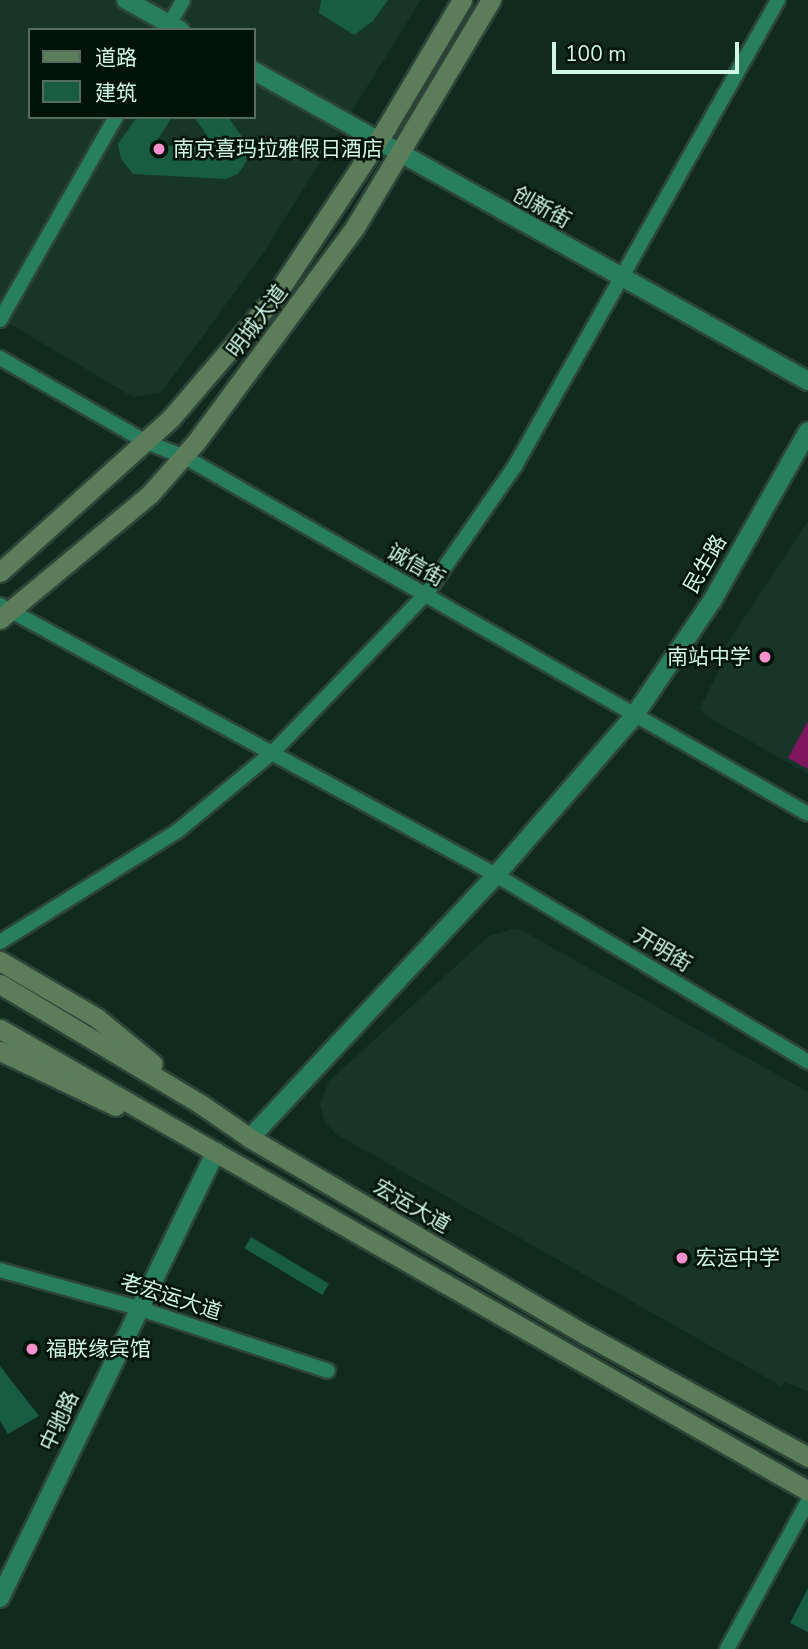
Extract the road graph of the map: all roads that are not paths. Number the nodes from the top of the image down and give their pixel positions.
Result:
1 (126, 0) edge
2 (183, 0) edge
3 (462, 0) edge
4 (491, 0) edge
5 (778, 0) edge
6 (172, 28) edge
7 (256, 72) edge
8 (115, 119) edge
9 (378, 141) junction
10 (400, 153) junction
11 (621, 277) junction
12 (0, 320) edge
13 (0, 358) edge
14 (808, 381) edge
15 (808, 431) edge
16 (146, 442) junction
17 (183, 456) junction
18 (0, 572) edge
19 (426, 594) junction
20 (4, 611) edge
21 (634, 716) junction
22 (274, 752) junction
23 (808, 814) edge
24 (496, 875) junction
25 (0, 942) edge
26 (0, 961) edge
27 (0, 984) edge
28 (0, 1029) edge
29 (0, 1051) edge
30 (808, 1062) edge
31 (202, 1105) junction
32 (187, 1135) junction
33 (250, 1138) junction
34 (216, 1151) junction
35 (0, 1270) edge
36 (138, 1308) junction
37 (328, 1371) dead end
38 (808, 1457) edge
39 (808, 1491) edge
40 (808, 1501) edge
41 (0, 1598) edge
42 (727, 1649) edge

1 - 6 street
2 - 6 street
3 - 9 main road, 明城大道
4 - 10 main road, 明城大道
5 - 11 street
7 - 9 street, 创新街
8 - 12 street
9 - 10 street, 创新街
9 - 16 main road, 明城大道
10 - 11 street, 创新街
10 - 17 main road, 明城大道
11 - 14 street, 创新街
11 - 19 street
13 - 16 street, 诚信街
15 - 21 street, 民生路
16 - 17 street, 诚信街
16 - 18 main road, 明城大道
17 - 19 street, 诚信街
17 - 20 main road, 明城大道
19 - 21 street, 诚信街
19 - 22 street
20 - 22 street, 开明街
21 - 23 street, 诚信街
21 - 24 street, 民生路
22 - 24 street, 开明街
22 - 25 street
24 - 30 street, 开明街
24 - 33 street, 民生路
26 - 31 main road
27 - 31 main road, 宏运大道
28 - 32 main road
29 - 32 main road
31 - 33 main road, 宏运大道
32 - 34 main road
33 - 38 main road, 宏运大道
34 - 36 street, 中驰路
34 - 39 main road
35 - 36 street, 老宏运大道
36 - 37 street, 老宏运大道
36 - 41 street, 中驰路
40 - 42 street

